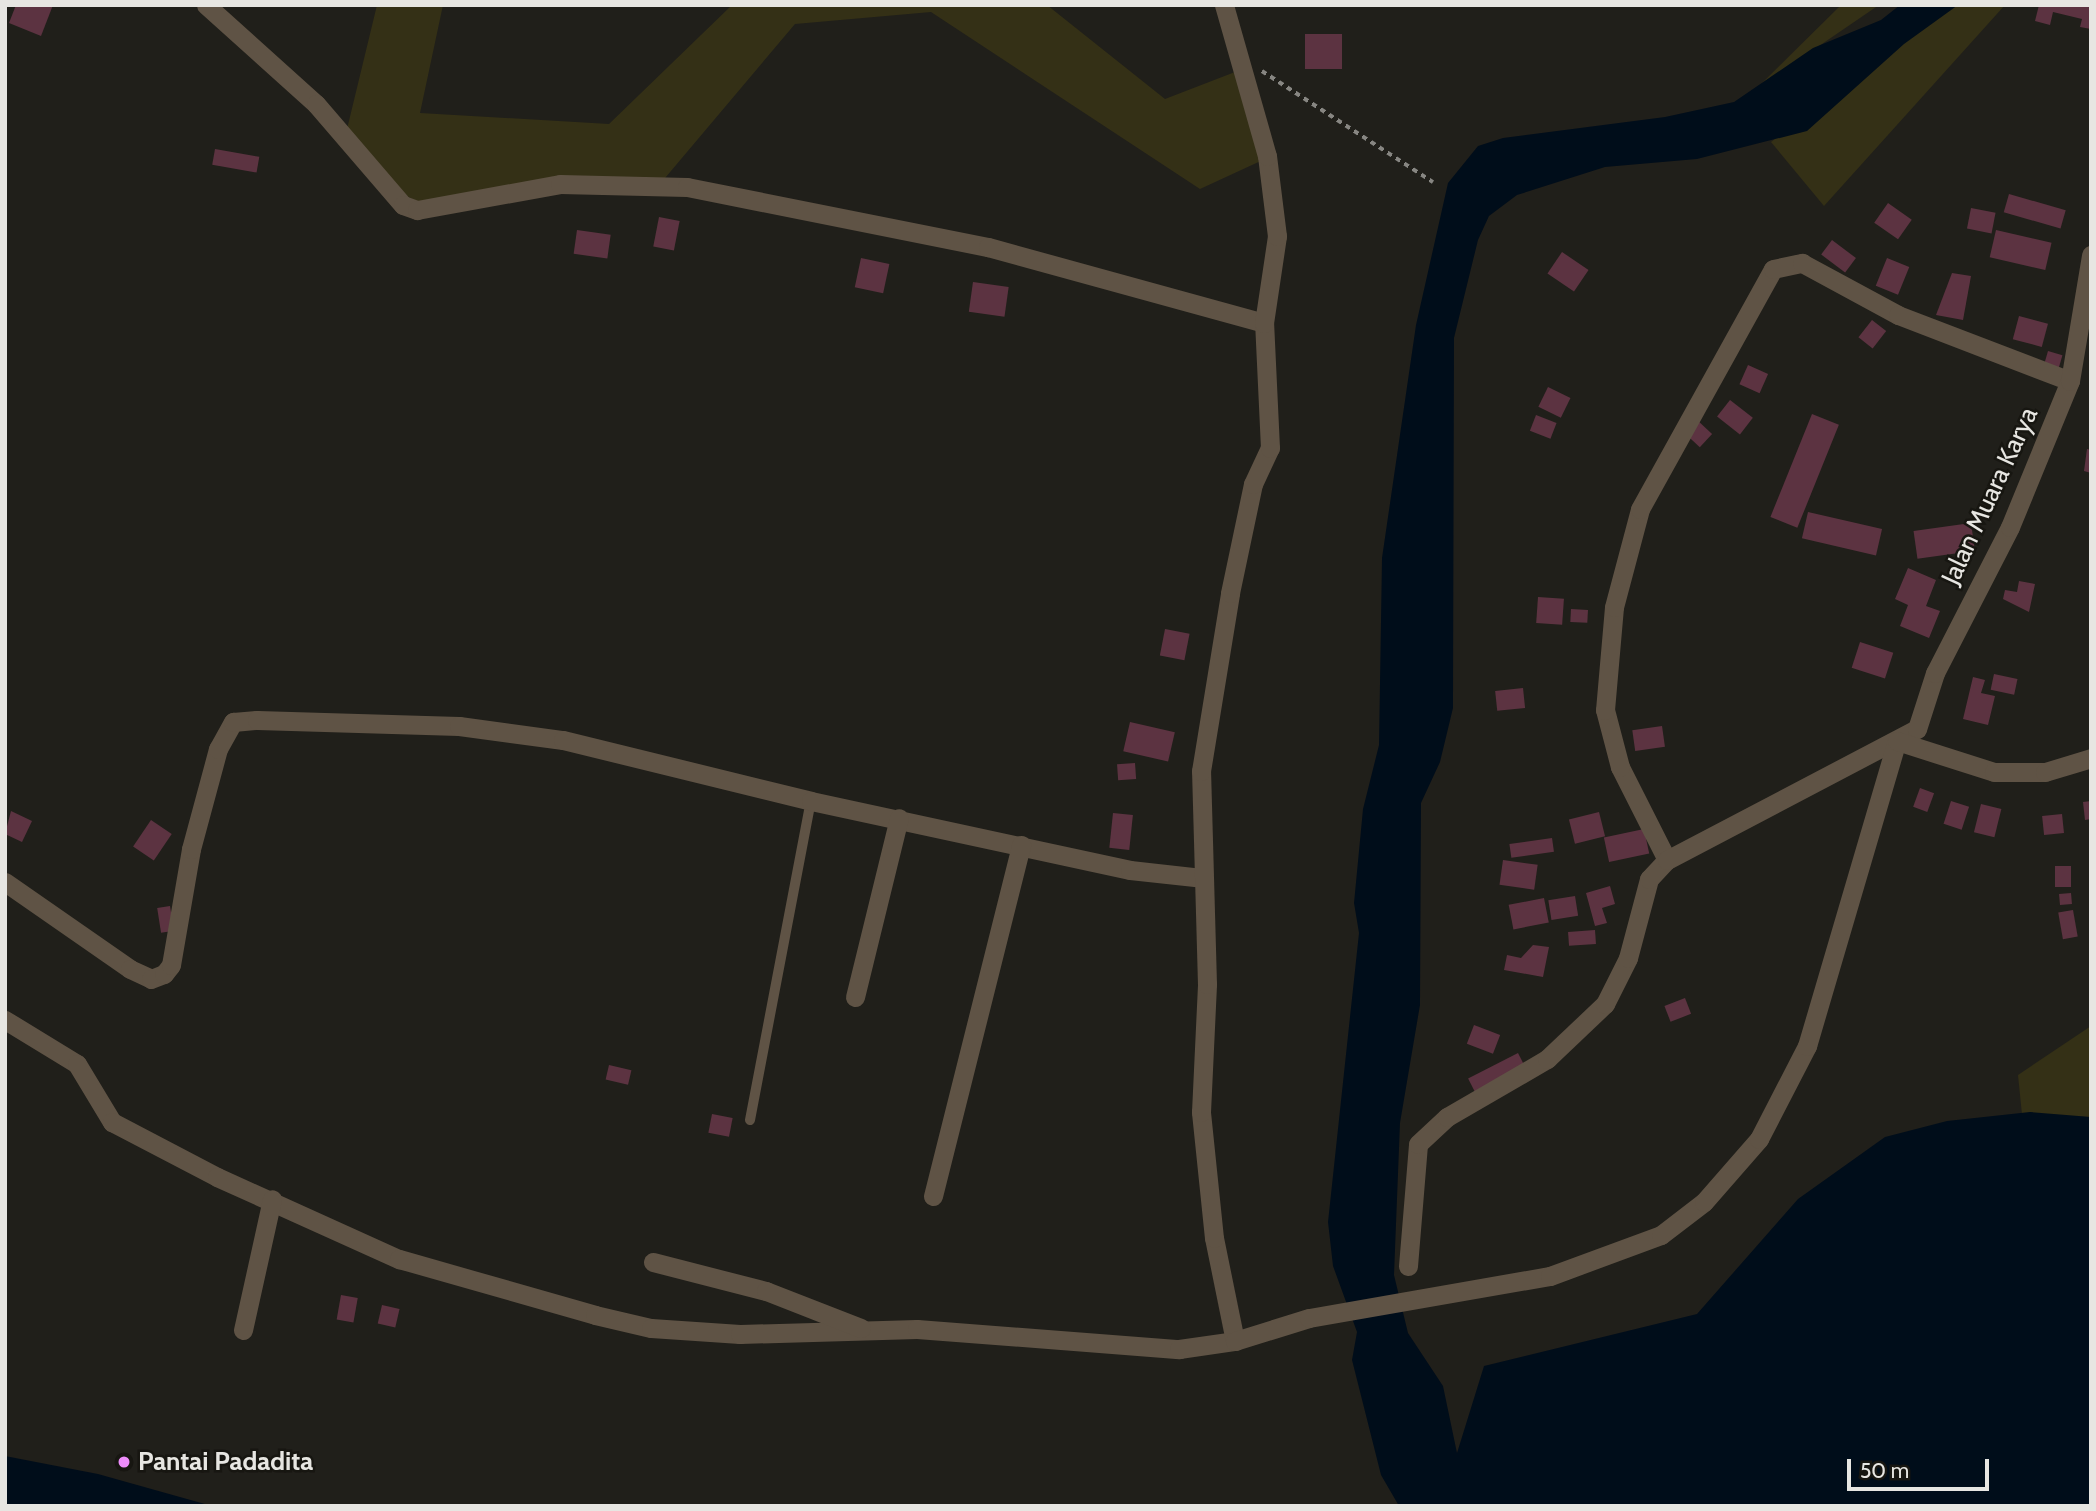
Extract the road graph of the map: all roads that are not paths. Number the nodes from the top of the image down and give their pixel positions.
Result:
1 (206, 5) edge
2 (1224, 5) edge
3 (2091, 255) edge
4 (1264, 323) junction
5 (2072, 375) junction
6 (2091, 380) edge
7 (1897, 741) junction
8 (2091, 758) edge
9 (811, 800) junction
10 (899, 818) junction
11 (1021, 845) junction
12 (1667, 860) junction
13 (1202, 878) junction
14 (5, 882) edge
15 (855, 997) dead end
16 (5, 1020) edge
17 (750, 1120) dead end
18 (933, 1196) dead end
19 (272, 1199) junction
20 (653, 1262) dead end
21 (1408, 1266) dead end
22 (243, 1330) dead end
23 (865, 1330) junction
24 (1235, 1341) junction

1 - 4 street
2 - 4 street
3 - 5 street, Jalan Muara Karya
4 - 13 street
5 - 6 street
5 - 7 street, Jalan Muara Karya
5 - 12 street
7 - 8 street
7 - 12 street
7 - 24 street
9 - 10 street
9 - 14 street
9 - 17 lane
10 - 11 street
10 - 15 street
11 - 13 street
11 - 18 street
12 - 21 street
13 - 24 street
16 - 19 street
19 - 22 street
19 - 23 street
20 - 23 street
23 - 24 street

